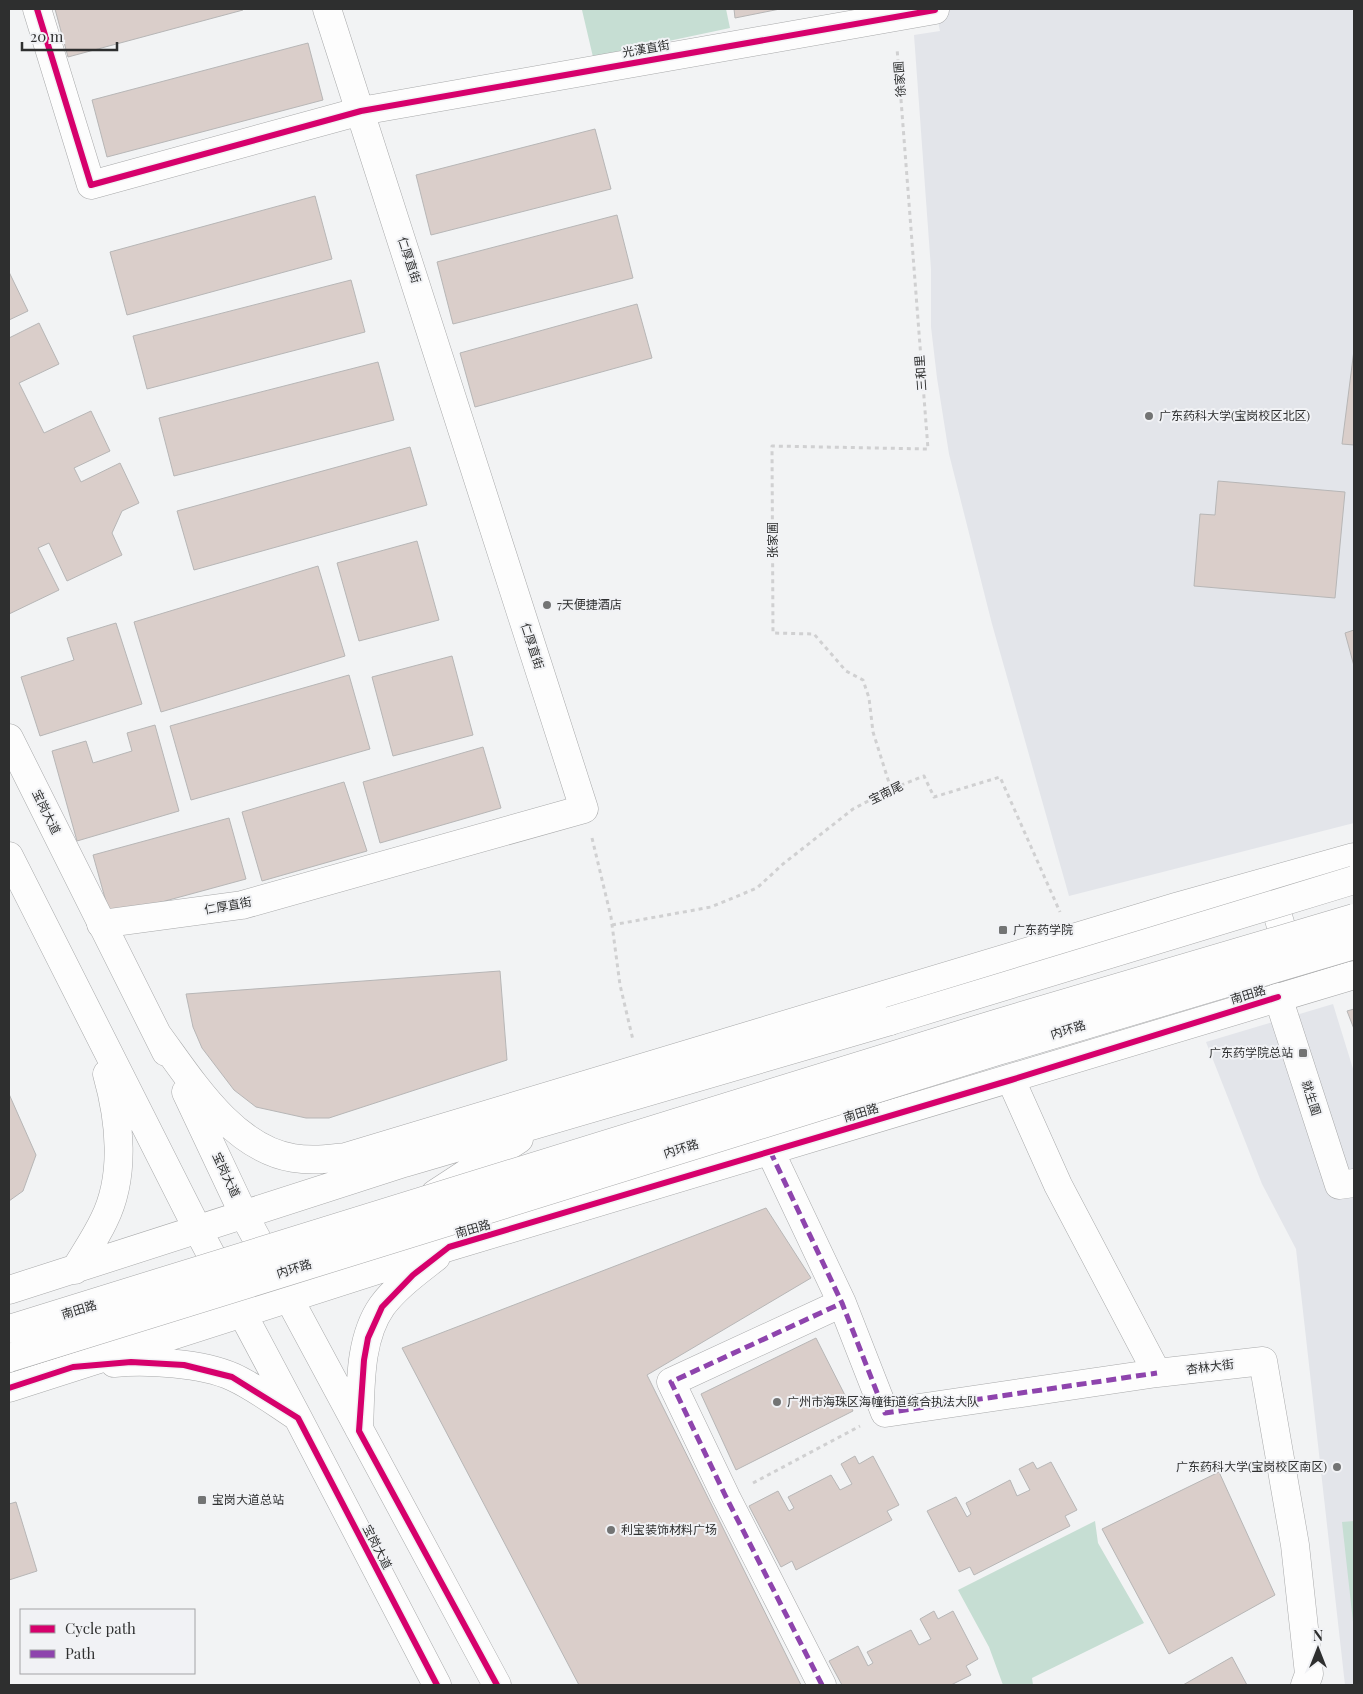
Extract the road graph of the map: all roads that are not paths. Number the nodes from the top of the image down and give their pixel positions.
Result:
1 (37, 9) edge
2 (327, 9) edge
3 (935, 10) dead end
4 (895, 13) edge
5 (362, 111) junction
6 (9, 738) edge
7 (9, 856) edge
8 (1354, 857) edge
9 (1354, 880) edge
10 (1268, 881) junction
11 (1354, 919) edge
12 (101, 924) junction
13 (1285, 940) junction
14 (1354, 945) edge
15 (1354, 975) edge
16 (1278, 997) junction
17 (92, 1025) junction
18 (157, 1034) junction
19 (1011, 1080) junction
20 (541, 1124) junction
21 (397, 1142) junction
22 (770, 1151) junction
23 (1354, 1183) edge
24 (420, 1204) junction
25 (244, 1215) junction
26 (198, 1230) junction
27 (449, 1248) junction
28 (264, 1252) junction
29 (217, 1267) junction
30 (75, 1270) junction
31 (9, 1290) edge
32 (290, 1298) junction
33 (842, 1303) junction
34 (242, 1313) junction
35 (9, 1331) edge
36 (9, 1358) edge
37 (73, 1367) junction
38 (1157, 1373) junction
39 (9, 1388) edge
40 (298, 1418) junction
41 (359, 1431) junction
42 (437, 1685) edge
43 (497, 1685) edge
44 (822, 1685) edge
45 (1305, 1685) edge

1 - 5 main road, 光漢直街
2 - 5 main road, 仁厚直街
3 - 4 main road, 光漢直街
4 - 5 main road, 光漢直街
5 - 12 main road, 仁厚直街
6 - 12 main road, 宝岗大道
7 - 17 main road, 宝岗大道
8 - 10 main road
9 - 20 main road, bridge
10 - 13 main road
10 - 21 main road
11 - 13 main road, 南田路
11 - 35 main road, bridge
12 - 18 main road, 宝岗大道
13 - 24 main road, 南田路
14 - 36 main road, 内环路, bridge
15 - 16 main road, 南田路
16 - 19 main road, 南田路
16 - 23 main road, 就生圍
17 - 26 main road, 宝岗大道
17 - 30 main road
18 - 21 main road
18 - 25 main road, 宝岗大道
19 - 22 main road, 南田路
19 - 38 main road
20 - 21 main road
20 - 24 main road
20 - 25 main road
22 - 27 main road, 南田路
22 - 33 main road
24 - 28 main road, 南田路
25 - 26 main road
25 - 28 main road, 宝岗大道
26 - 29 main road, 宝岗大道
26 - 30 main road
27 - 32 main road, 南田路
27 - 41 main road
28 - 29 main road, 南田路
28 - 32 main road, 宝岗大道
29 - 34 main road, 宝岗大道
29 - 35 main road, 南田路
30 - 31 main road
32 - 34 main road, 南田路
32 - 41 main road, 宝岗大道
33 - 38 main road
33 - 44 main road
34 - 37 main road, 南田路
34 - 40 main road, 宝岗大道
37 - 39 main road, 南田路
37 - 40 main road
38 - 45 main road, 杏林大街
40 - 42 main road, 宝岗大道
41 - 43 main road, 宝岗大道

